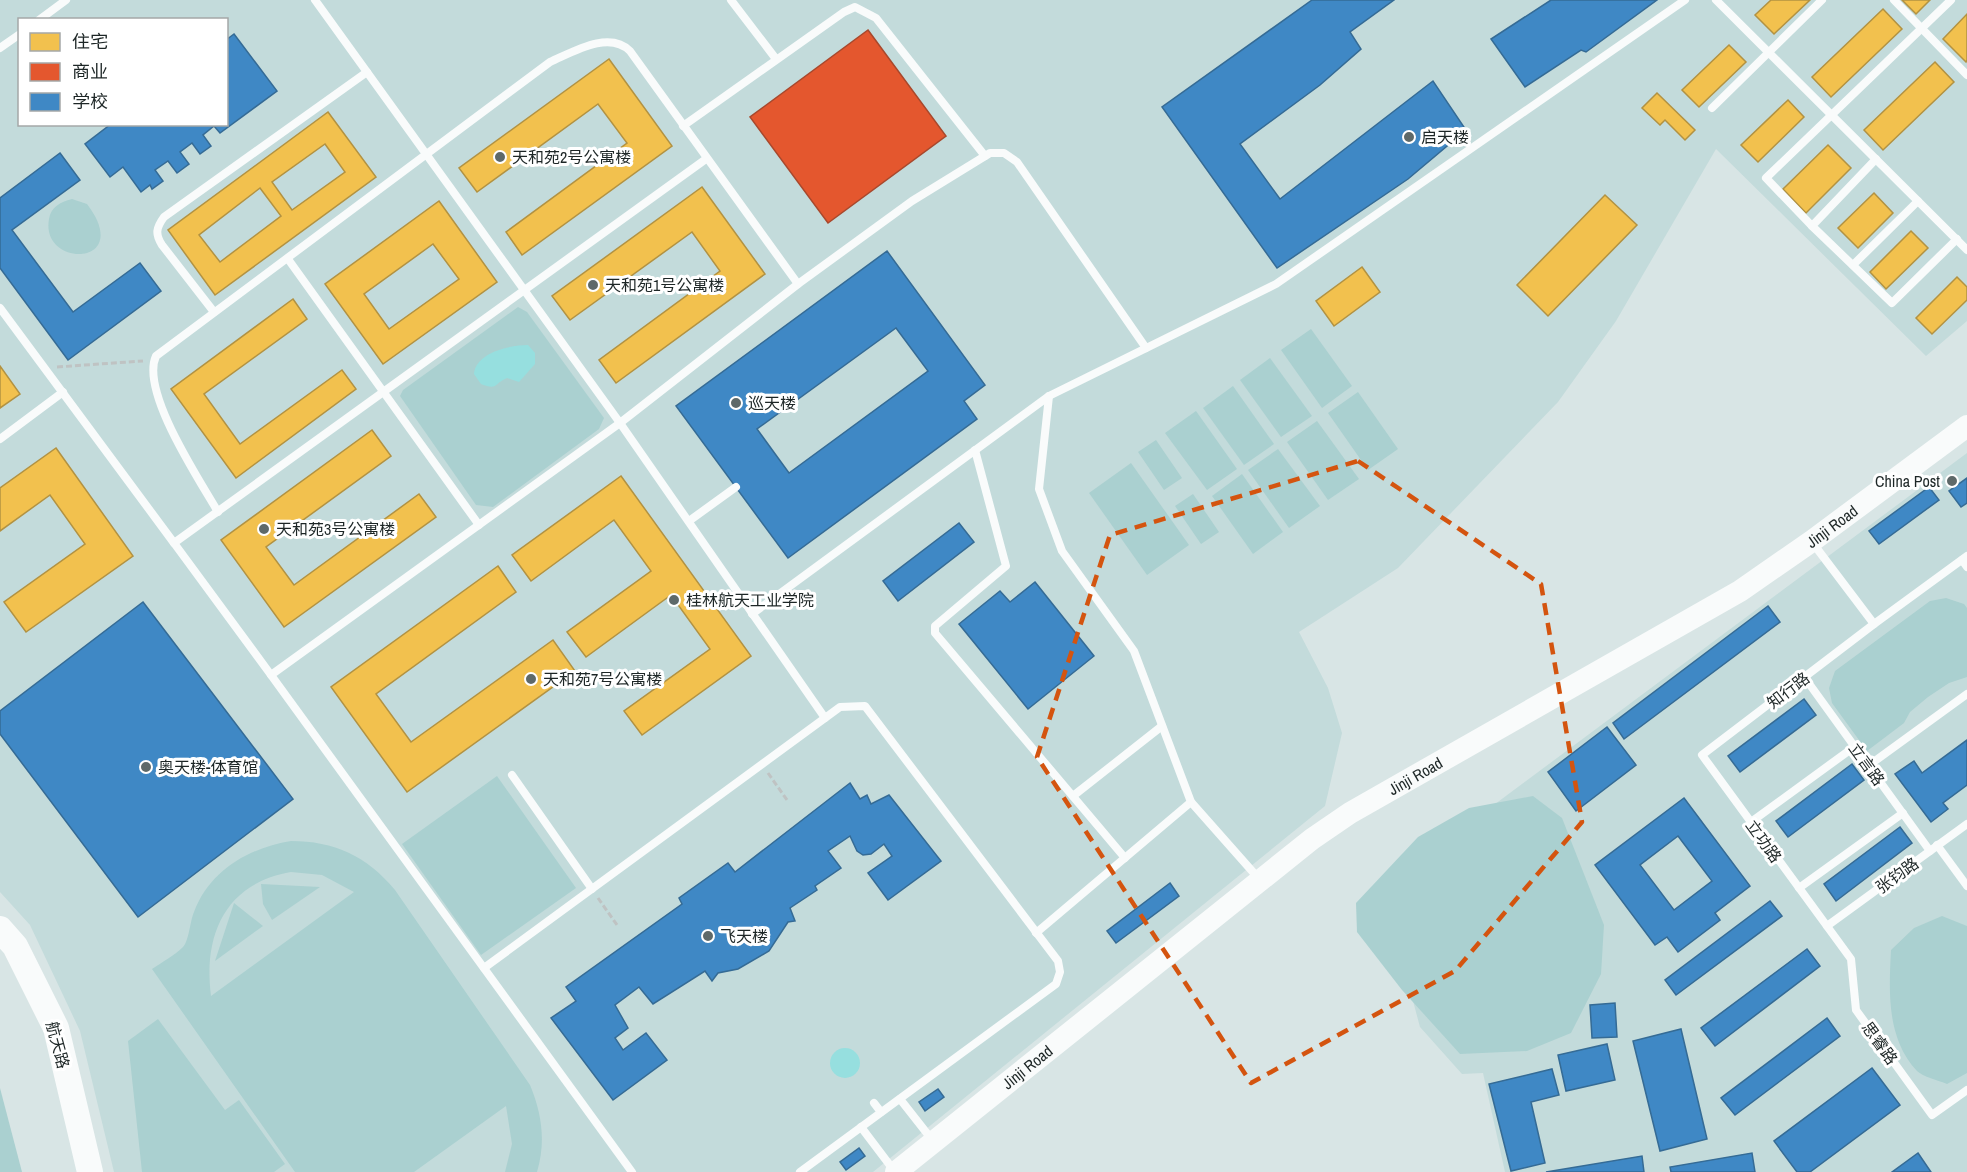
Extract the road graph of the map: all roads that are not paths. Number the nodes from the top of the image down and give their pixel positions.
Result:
1 (66, 0) edge
2 (315, 0) edge
3 (731, 0) edge
4 (1685, 0) edge
5 (1716, 0) edge
6 (1822, 0) edge
7 (1894, 0) edge
8 (1951, 0) edge
9 (42, 18) edge
10 (1922, 28) junction
11 (18, 35) edge
12 (0, 48) edge
13 (1768, 52) junction
14 (776, 59) junction
15 (367, 72) junction
16 (1967, 75) edge
17 (1712, 108) dead end
18 (1832, 115) junction
19 (682, 126) junction
20 (424, 154) junction
21 (985, 156) junction
22 (706, 159) junction
23 (1876, 159) junction
24 (1918, 201) junction
25 (1812, 226) junction
26 (1957, 239) junction
27 (1967, 249) edge
28 (288, 259) junction
29 (1853, 265) junction
30 (798, 284) junction
31 (524, 291) junction
32 (0, 308) edge
33 (214, 312) junction
34 (1146, 348) junction
35 (63, 392) junction
36 (382, 393) junction
37 (1049, 396) junction
38 (620, 423) junction
39 (1967, 426) edge
40 (0, 439) edge
41 (975, 450) junction
42 (736, 487) dead end
43 (218, 512) junction
44 (689, 521) junction
45 (479, 525) junction
46 (1812, 541) junction
47 (174, 543) junction
48 (1965, 561) edge
49 (752, 614) junction
50 (1875, 624) junction
51 (271, 675) junction
52 (1805, 678) junction
53 (1967, 694) edge
54 (825, 718) junction
55 (1162, 726) junction
56 (1854, 747) junction
57 (1702, 755) joint
58 (1868, 766) junction
59 (512, 776) dead end
60 (1073, 796) junction
61 (1191, 802) junction
62 (1903, 813) junction
63 (1751, 822) junction
64 (1967, 824) edge
65 (1934, 848) junction
66 (1125, 858) junction
67 (1261, 880) junction
68 (1967, 885) edge
69 (1799, 888) junction
70 (592, 889) junction
71 (1827, 926) junction
72 (0, 929) edge
73 (1036, 933) junction
74 (0, 954) edge
75 (484, 968) junction
76 (1967, 1090) edge
77 (900, 1098) junction
78 (874, 1103) dead end
79 (880, 1112) junction
80 (861, 1127) junction
81 (934, 1143) junction
82 (76, 1172) edge
83 (90, 1172) edge
84 (632, 1172) edge
85 (800, 1172) edge
86 (896, 1172) edge

1 - 9 lane
2 - 15 lane
3 - 14 lane
4 - 34 lane
5 - 13 lane
6 - 13 lane
7 - 10 lane
8 - 10 lane
10 - 16 lane
10 - 18 lane
11 - 12 lane
13 - 17 lane
13 - 18 lane
14 - 19 lane
14 - 21 lane
15 - 20 lane
15 - 33 lane
18 - 23 lane
18 - 25 lane
19 - 20 lane
19 - 22 lane
20 - 28 lane
20 - 31 lane
21 - 30 lane
21 - 34 lane
22 - 30 lane
22 - 31 lane
23 - 24 lane
23 - 25 lane
24 - 26 lane
24 - 29 lane
25 - 29 lane
26 - 27 lane
26 - 29 lane
28 - 33 lane
28 - 36 lane
30 - 38 lane
31 - 36 lane
31 - 38 lane
32 - 35 lane
33 - 43 lane
34 - 37 lane
35 - 40 lane
35 - 47 lane
36 - 43 lane
36 - 45 lane
37 - 41 lane
37 - 55 lane
38 - 44 lane
38 - 45 lane
39 - 46 main road, Jinji Road
41 - 49 lane
41 - 60 lane
42 - 44 lane
43 - 47 lane
44 - 49 lane
45 - 51 lane
46 - 50 lane
46 - 67 main road, Jinji Road
47 - 51 lane
48 - 50 lane, 知行路
49 - 54 lane
50 - 52 lane, 知行路
51 - 75 lane
52 - 56 lane, 立言路
52 - 57 lane, 知行路
53 - 58 lane
54 - 70 lane
54 - 73 lane
55 - 60 lane
55 - 61 lane
56 - 58 lane, 立言路
56 - 63 lane
57 - 63 lane, 立功路
58 - 62 lane, 立言路
59 - 70 lane
60 - 66 lane
61 - 66 lane
61 - 67 lane
62 - 65 lane, 立言路
62 - 69 lane
63 - 69 lane, 立功路
64 - 65 lane, 张钧路
65 - 68 lane, 立言路
65 - 71 lane, 张钧路
66 - 73 lane
67 - 81 main road, Jinji Road
69 - 71 lane, 立功路
70 - 75 lane
71 - 76 lane, 思睿路
72 - 83 main road, 航天路
73 - 77 lane
74 - 82 main road
75 - 84 lane
77 - 79 lane
77 - 81 lane
78 - 79 lane
79 - 80 lane
80 - 85 lane
80 - 86 lane
81 - 86 main road, Jinji Road

